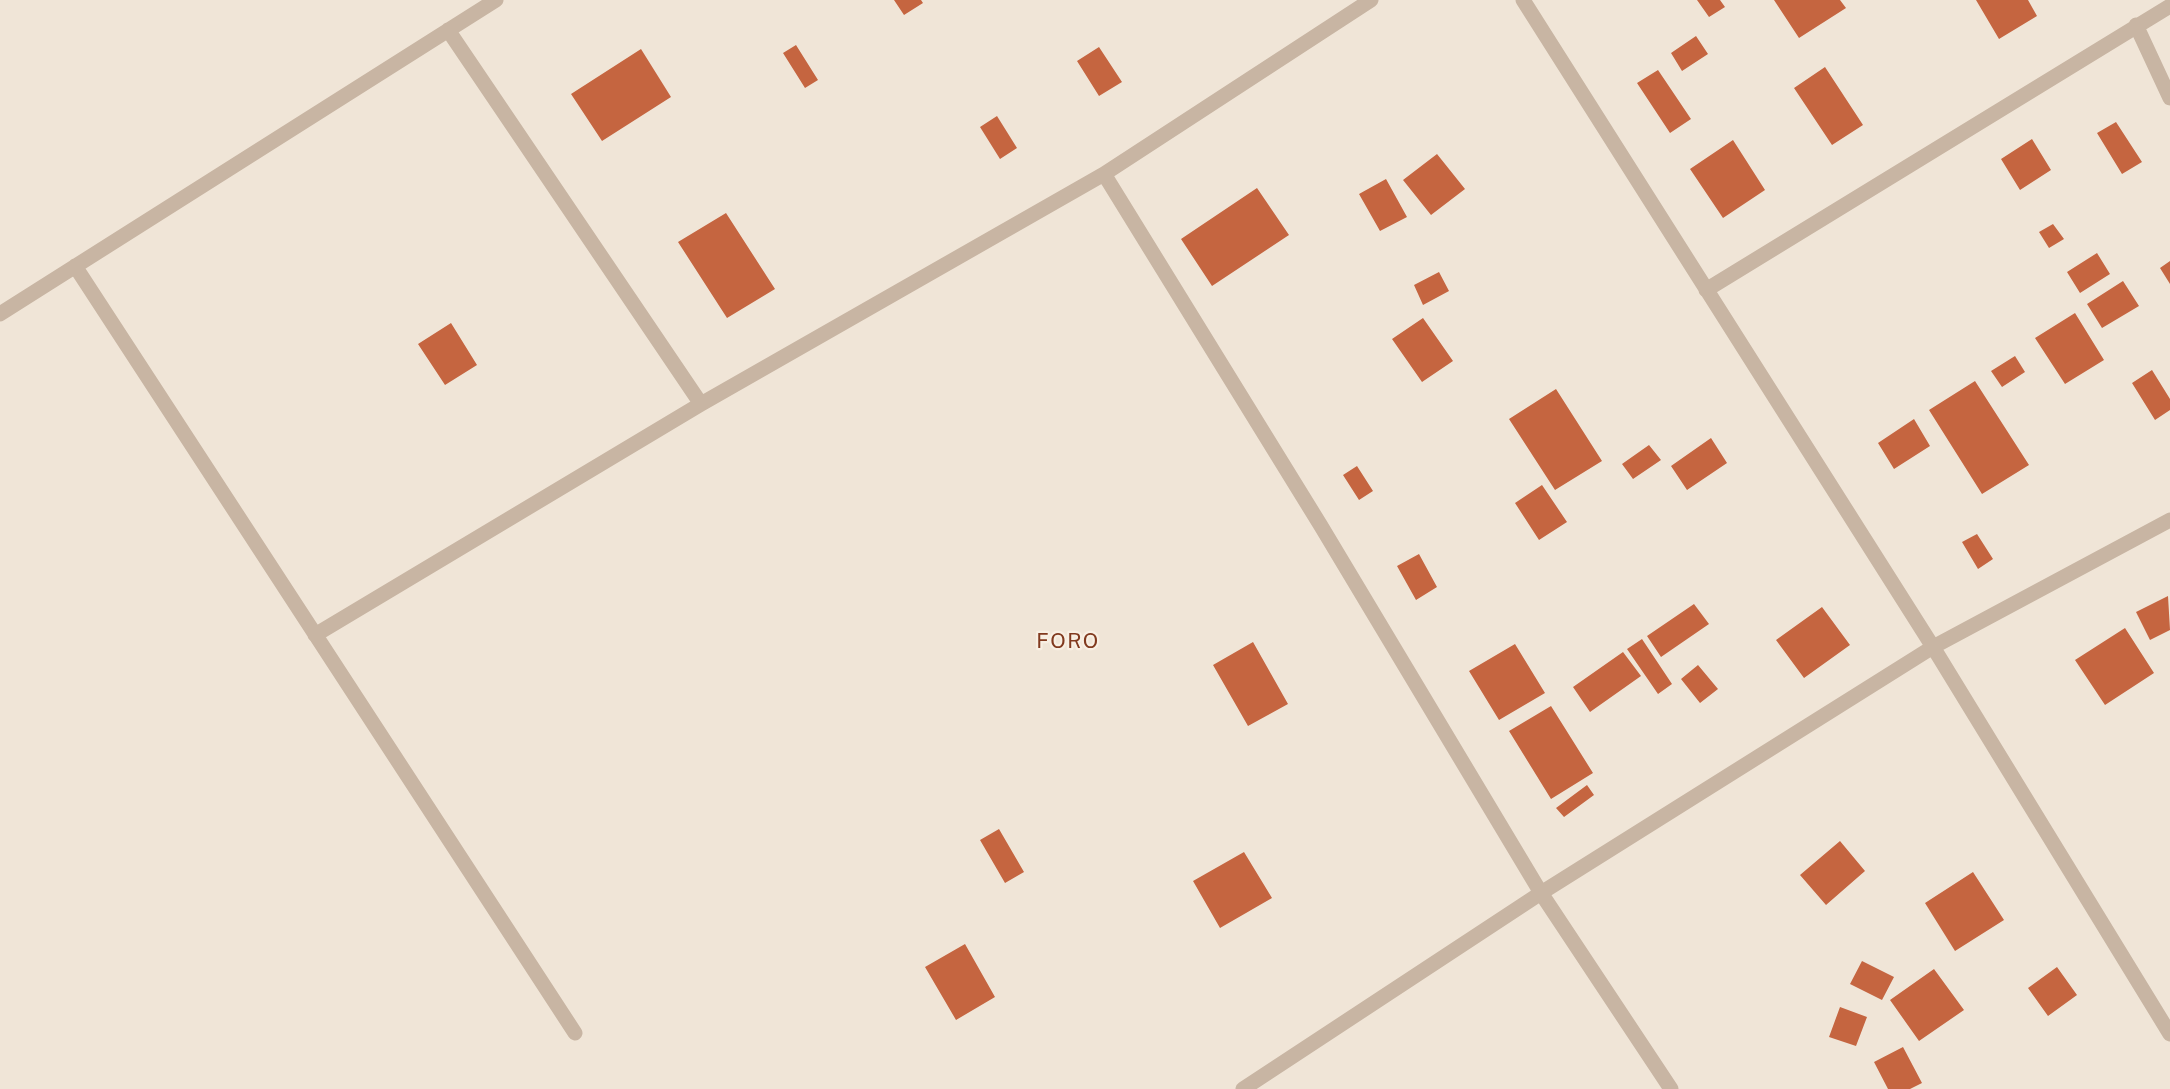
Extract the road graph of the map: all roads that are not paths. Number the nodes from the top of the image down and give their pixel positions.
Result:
1 (496, 0) edge
2 (1371, 0) edge
3 (1523, 0) edge
4 (2170, 6) edge
5 (2136, 25) junction
6 (448, 30) junction
7 (2170, 98) edge
8 (1104, 174) junction
9 (75, 266) junction
10 (1706, 290) junction
11 (0, 314) edge
12 (701, 404) junction
13 (2170, 520) edge
14 (315, 635) junction
15 (1933, 647) junction
16 (1541, 893) junction
17 (575, 1033) dead end
18 (2170, 1034) edge
19 (1243, 1089) edge
20 (1671, 1089) edge

1 - 6 street
2 - 8 street
3 - 10 street
4 - 5 street
5 - 7 street
5 - 10 street
6 - 9 street
6 - 12 street
8 - 12 street
8 - 16 street
9 - 11 street
9 - 14 street
10 - 15 street
12 - 14 street
13 - 15 street
14 - 17 street
15 - 16 street
15 - 18 street
16 - 19 street
16 - 20 street

